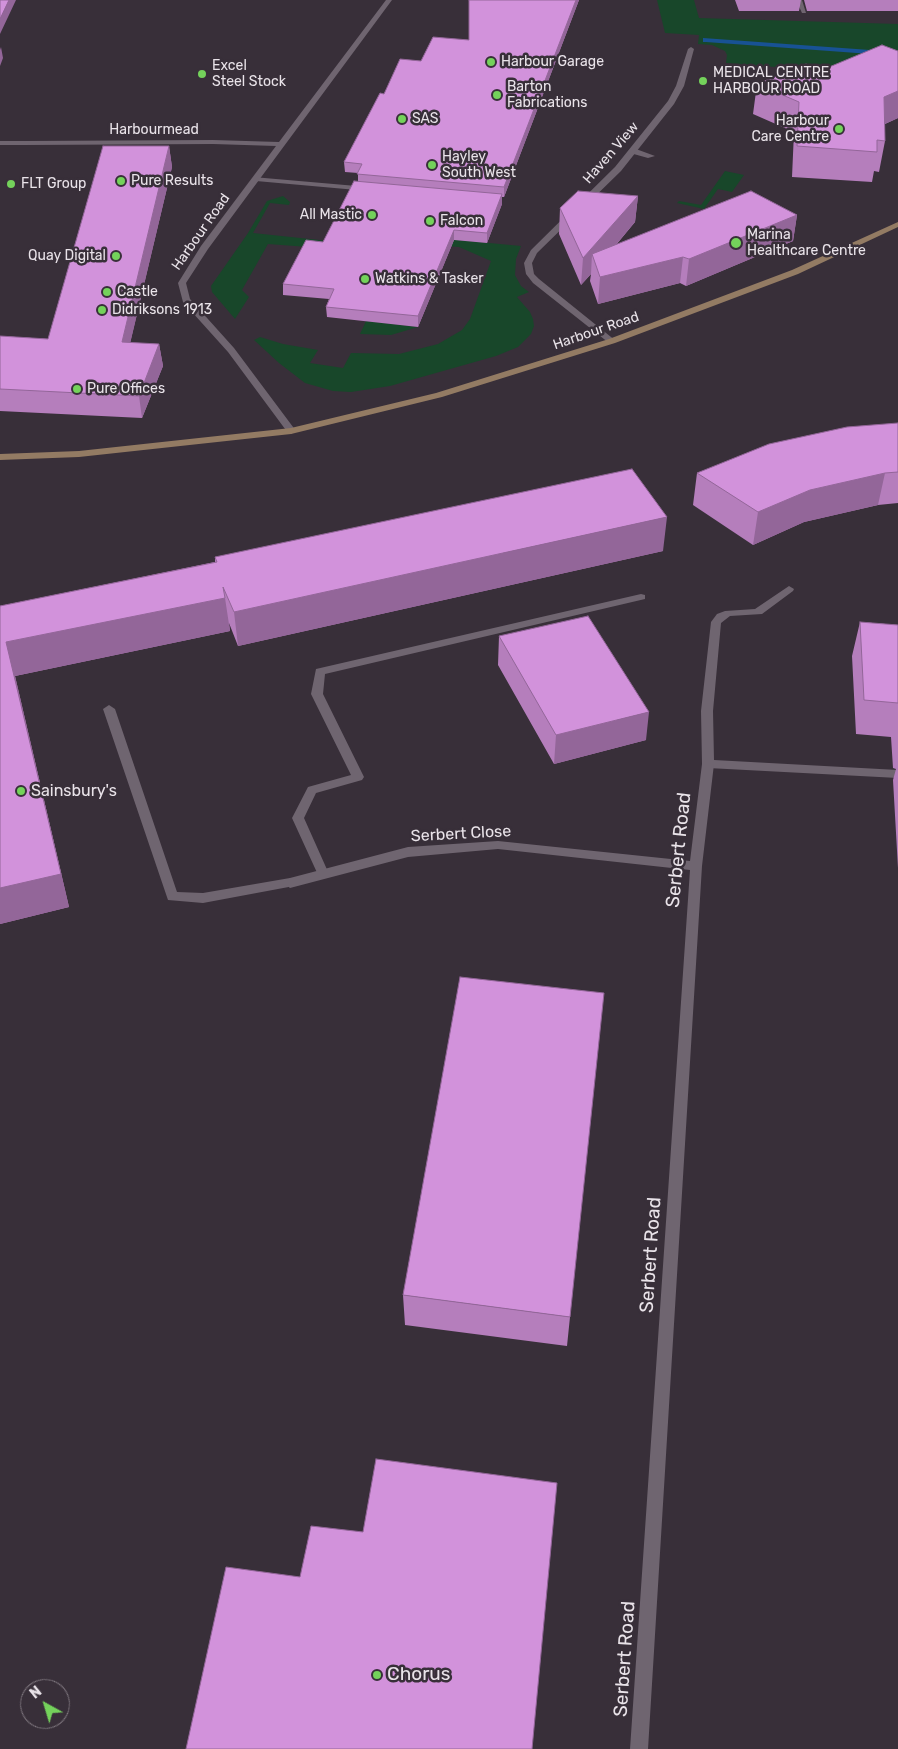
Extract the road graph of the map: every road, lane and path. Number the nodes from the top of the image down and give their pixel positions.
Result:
1 (389, 0) edge
2 (799, 0) edge
3 (804, 12) dead end
4 (691, 49) dead end
5 (0, 143) edge
6 (282, 144) junction
7 (633, 150) junction
8 (651, 156) dead end
9 (256, 179) junction
10 (373, 189) edge
11 (898, 224) edge
12 (612, 341) junction
13 (291, 432) junction
14 (0, 457) edge
15 (788, 589) dead end
16 (641, 597) dead end
17 (109, 710) dead end
18 (708, 764) junction
19 (898, 774) edge
20 (696, 866) junction
21 (323, 874) junction
22 (639, 1749) edge

1 - 6 street, Harbour Road
2 - 3 street
4 - 7 street, Haven View
5 - 6 street, Harbourmead
6 - 9 street, Harbour Road
7 - 8 street
7 - 12 street, Haven View
9 - 10 street
9 - 13 street, Harbour Road
11 - 12 street, Harbour Road
12 - 13 street, Harbour Road
13 - 14 street, Harbour Road
15 - 18 street, Serbert Road
16 - 21 street
17 - 21 street, Serbert Close
18 - 19 street
18 - 20 street, Serbert Road
20 - 21 street, Serbert Close
20 - 22 street, Serbert Road

